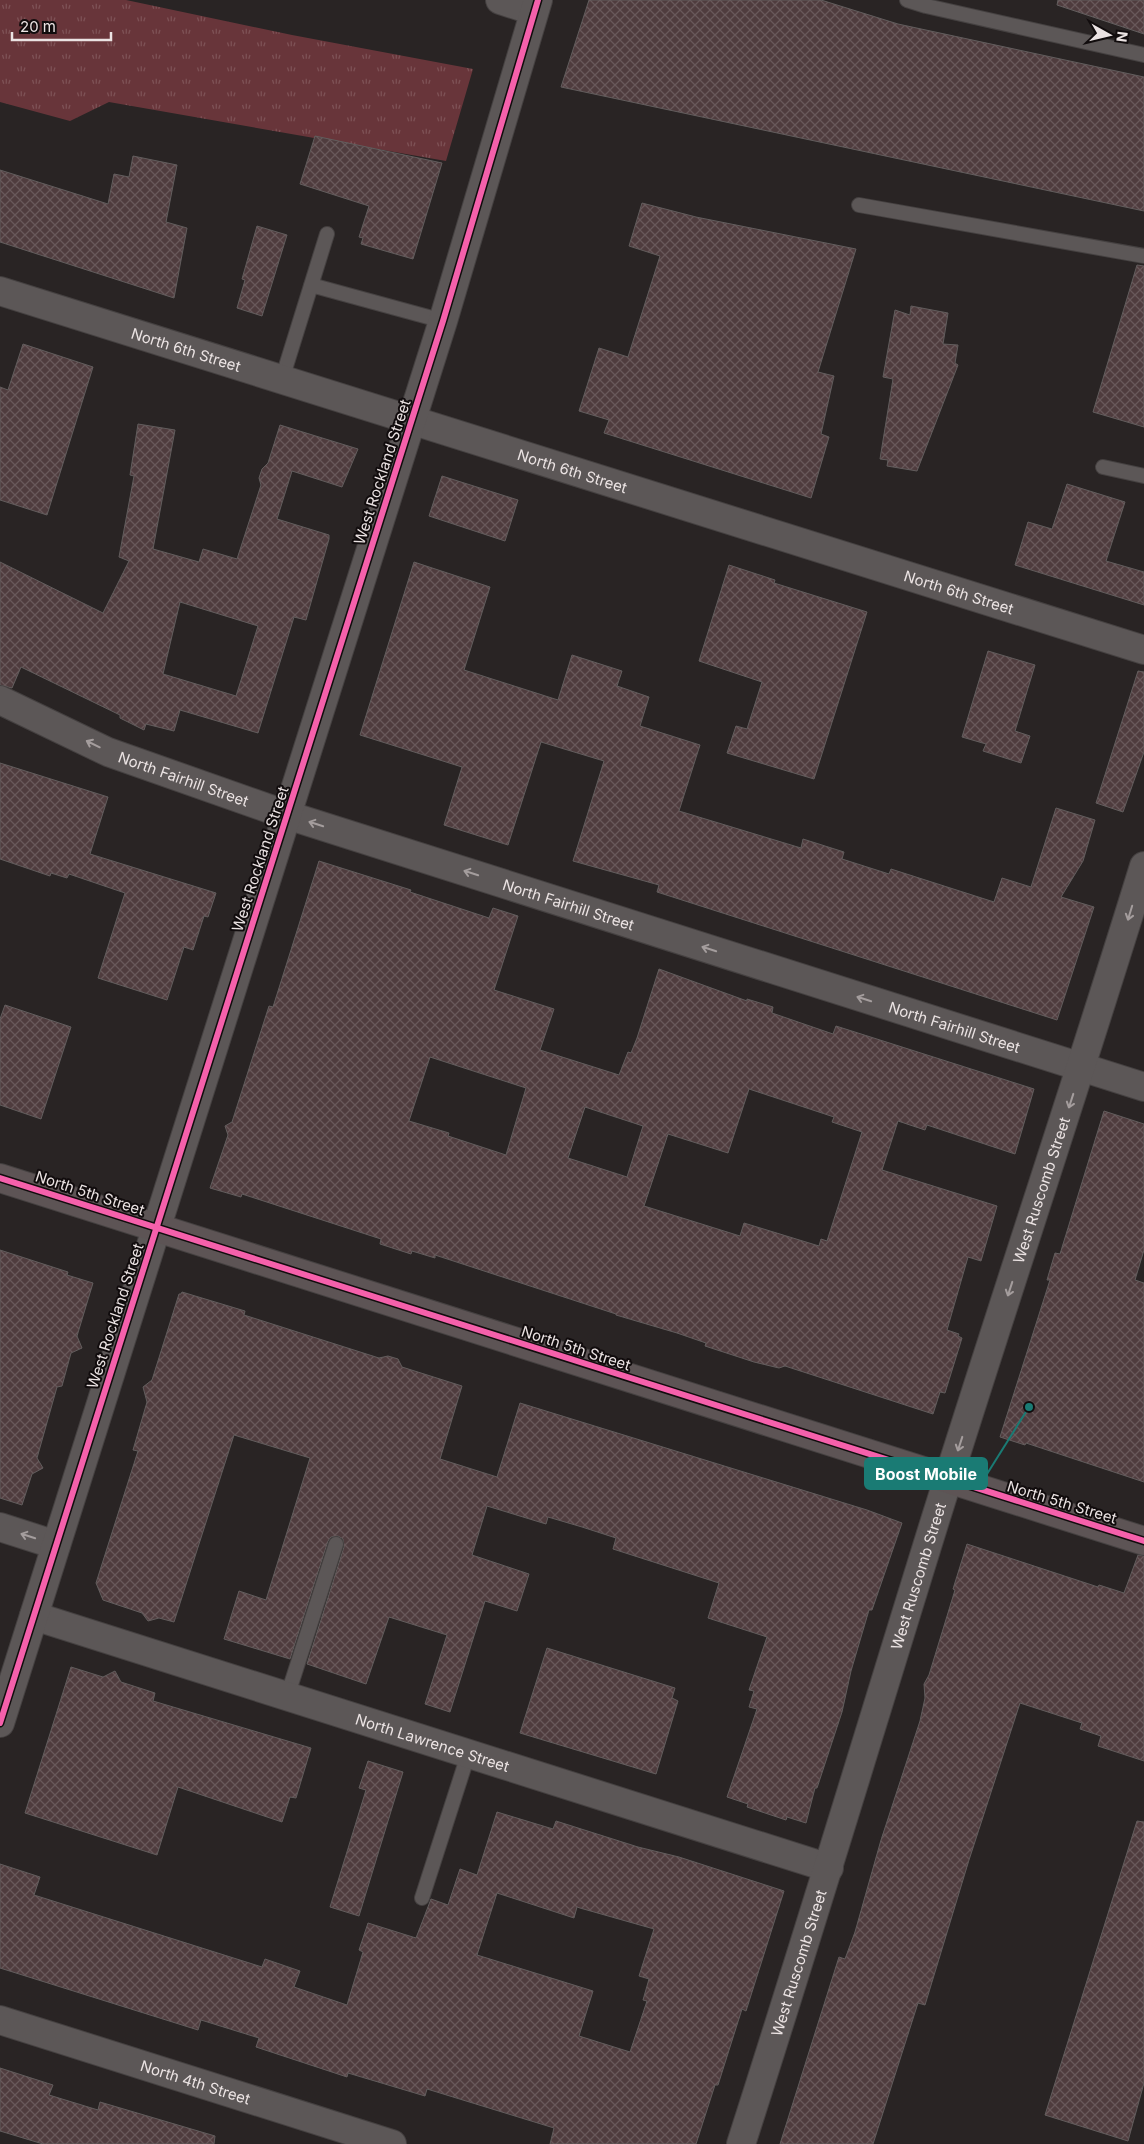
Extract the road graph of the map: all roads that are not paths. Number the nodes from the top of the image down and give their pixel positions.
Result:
1 (500, 0) edge
2 (907, 0) edge
3 (536, 6) edge
4 (1144, 55) edge
5 (859, 206) dead end
6 (327, 234) dead end
7 (1144, 256) edge
8 (311, 285) junction
9 (0, 290) edge
10 (443, 321) junction
11 (282, 380) junction
12 (411, 420) junction
13 (1103, 467) dead end
14 (1144, 476) edge
15 (1144, 650) edge
16 (0, 700) edge
17 (287, 814) junction
18 (1144, 866) edge
19 (1082, 1068) junction
20 (1144, 1087) edge
21 (0, 1178) edge
22 (156, 1227) junction
23 (948, 1480) junction
24 (0, 1527) edge
25 (1144, 1541) edge
26 (336, 1544) dead end
27 (56, 1545) junction
28 (34, 1616) junction
29 (287, 1697) junction
30 (0, 1723) edge
31 (468, 1755) junction
32 (829, 1868) junction
33 (422, 1898) dead end
34 (0, 2020) edge
35 (385, 2143) edge
36 (741, 2144) edge

1 - 3 street
2 - 4 lane
3 - 10 street, West Rockland Street
5 - 7 lane
6 - 8 lane
8 - 10 lane
8 - 11 lane
9 - 11 street, North 6th Street
10 - 12 street, West Rockland Street
11 - 12 street, North 6th Street
12 - 15 street, North 6th Street
12 - 17 street, West Rockland Street
13 - 14 lane
17 -> 16 street, North Fairhill Street
19 -> 17 street, North Fairhill Street
17 - 22 street, West Rockland Street
18 -> 19 street, West Ruscomb Street
19 - 20 street, North Fairhill Street
19 -> 23 street, West Ruscomb Street
21 - 22 street, North 5th Street
22 - 23 street, North 5th Street
22 - 27 street, West Rockland Street
23 - 25 street, North 5th Street
23 - 32 street, West Ruscomb Street
27 -> 24 street
26 - 29 lane
27 - 28 street, West Rockland Street
28 - 29 street, North Lawrence Street
28 - 30 street, West Rockland Street
29 - 31 street, North Lawrence Street
31 - 32 street, North Lawrence Street
31 - 33 lane
32 - 36 street, West Ruscomb Street
34 - 35 street, North 4th Street

